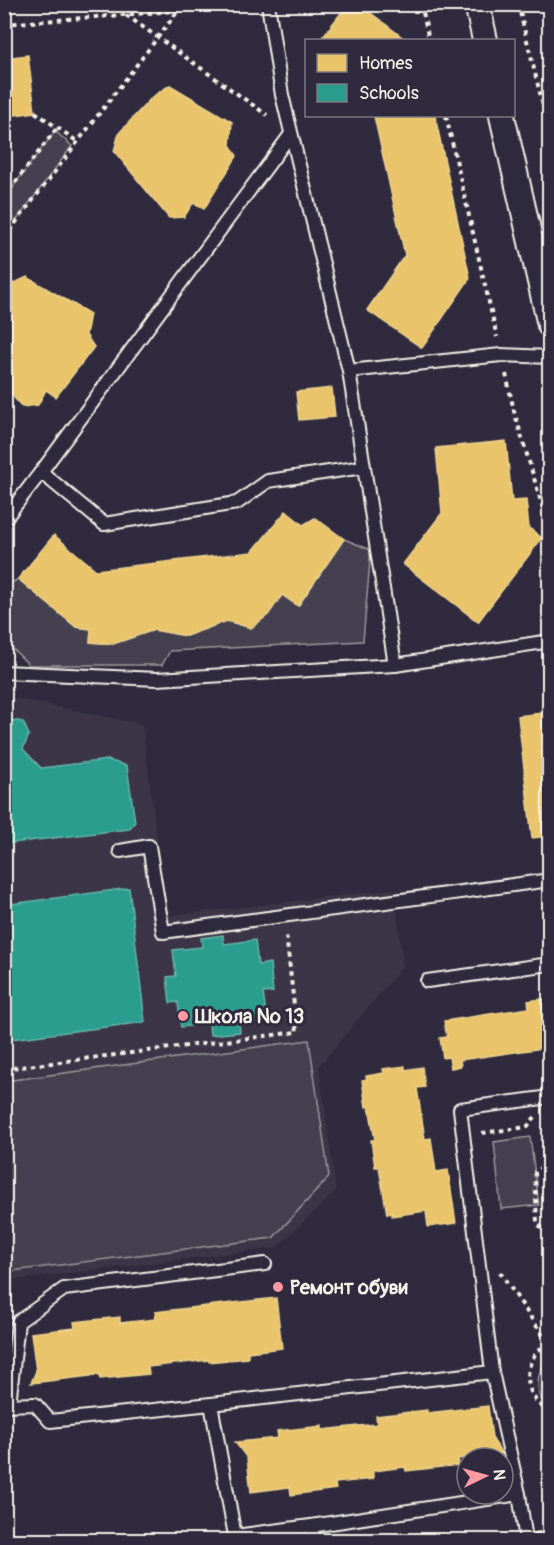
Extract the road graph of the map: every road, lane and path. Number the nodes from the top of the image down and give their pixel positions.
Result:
1 (255, 4) edge
2 (268, 4) edge
3 (421, 4) edge
4 (477, 4) edge
5 (518, 4) edge
6 (178, 10) junction
7 (125, 15) junction
8 (4, 24) edge
9 (158, 38) junction
10 (429, 39) edge
11 (485, 39) edge
12 (35, 112) dead end
13 (447, 117) edge
14 (502, 117) edge
15 (57, 128) junction
16 (291, 134) junction
17 (549, 134) edge
18 (78, 142) junction
19 (4, 197) edge
20 (4, 238) edge
21 (549, 325) edge
22 (501, 355) junction
23 (549, 357) edge
24 (349, 371) junction
25 (363, 467) junction
26 (41, 472) junction
27 (4, 520) edge
28 (549, 532) edge
29 (549, 641) edge
30 (395, 665) junction
31 (4, 672) edge
32 (120, 851) dead end
33 (549, 880) edge
34 (284, 916) junction
35 (549, 964) edge
36 (427, 981) dead end
37 (4, 1069) edge
38 (549, 1097) edge
39 (538, 1112) dead end
40 (483, 1144) dead end
41 (549, 1162) edge
42 (549, 1237) edge
43 (265, 1264) dead end
44 (497, 1267) dead end
45 (549, 1343) edge
46 (492, 1372) junction
47 (211, 1404) junction
48 (7, 1405) edge
49 (549, 1412) edge
50 (519, 1494) junction
51 (311, 1526) junction
52 (549, 1537) edge
53 (233, 1538) edge
54 (314, 1540) edge
55 (526, 1540) edge
56 (536, 1540) edge

1 - 6 path
2 - 16 lane
3 - 10 path
4 - 11 street
5 - 17 path
6 - 7 path
6 - 9 path
7 - 8 path
7 - 9 path
9 - 16 path
9 - 18 path
12 - 15 path
13 - 22 path
14 - 21 street
15 - 18 path
15 - 19 path
16 - 24 lane
16 - 26 lane
18 - 20 path
22 - 23 lane
22 - 24 lane
22 - 28 path
24 - 25 lane
25 - 26 lane
25 - 30 lane
26 - 27 lane
29 - 30 lane
30 - 31 lane
32 - 34 lane
33 - 34 lane
34 - 37 path
35 - 36 lane
38 - 46 lane
39 - 40 path
41 - 42 path
43 - 48 lane
44 - 45 path
45 - 49 path
46 - 47 lane
46 - 50 lane
47 - 48 lane
47 - 53 lane
50 - 51 lane
50 - 55 lane
51 - 53 lane
51 - 54 lane
52 - 56 lane

